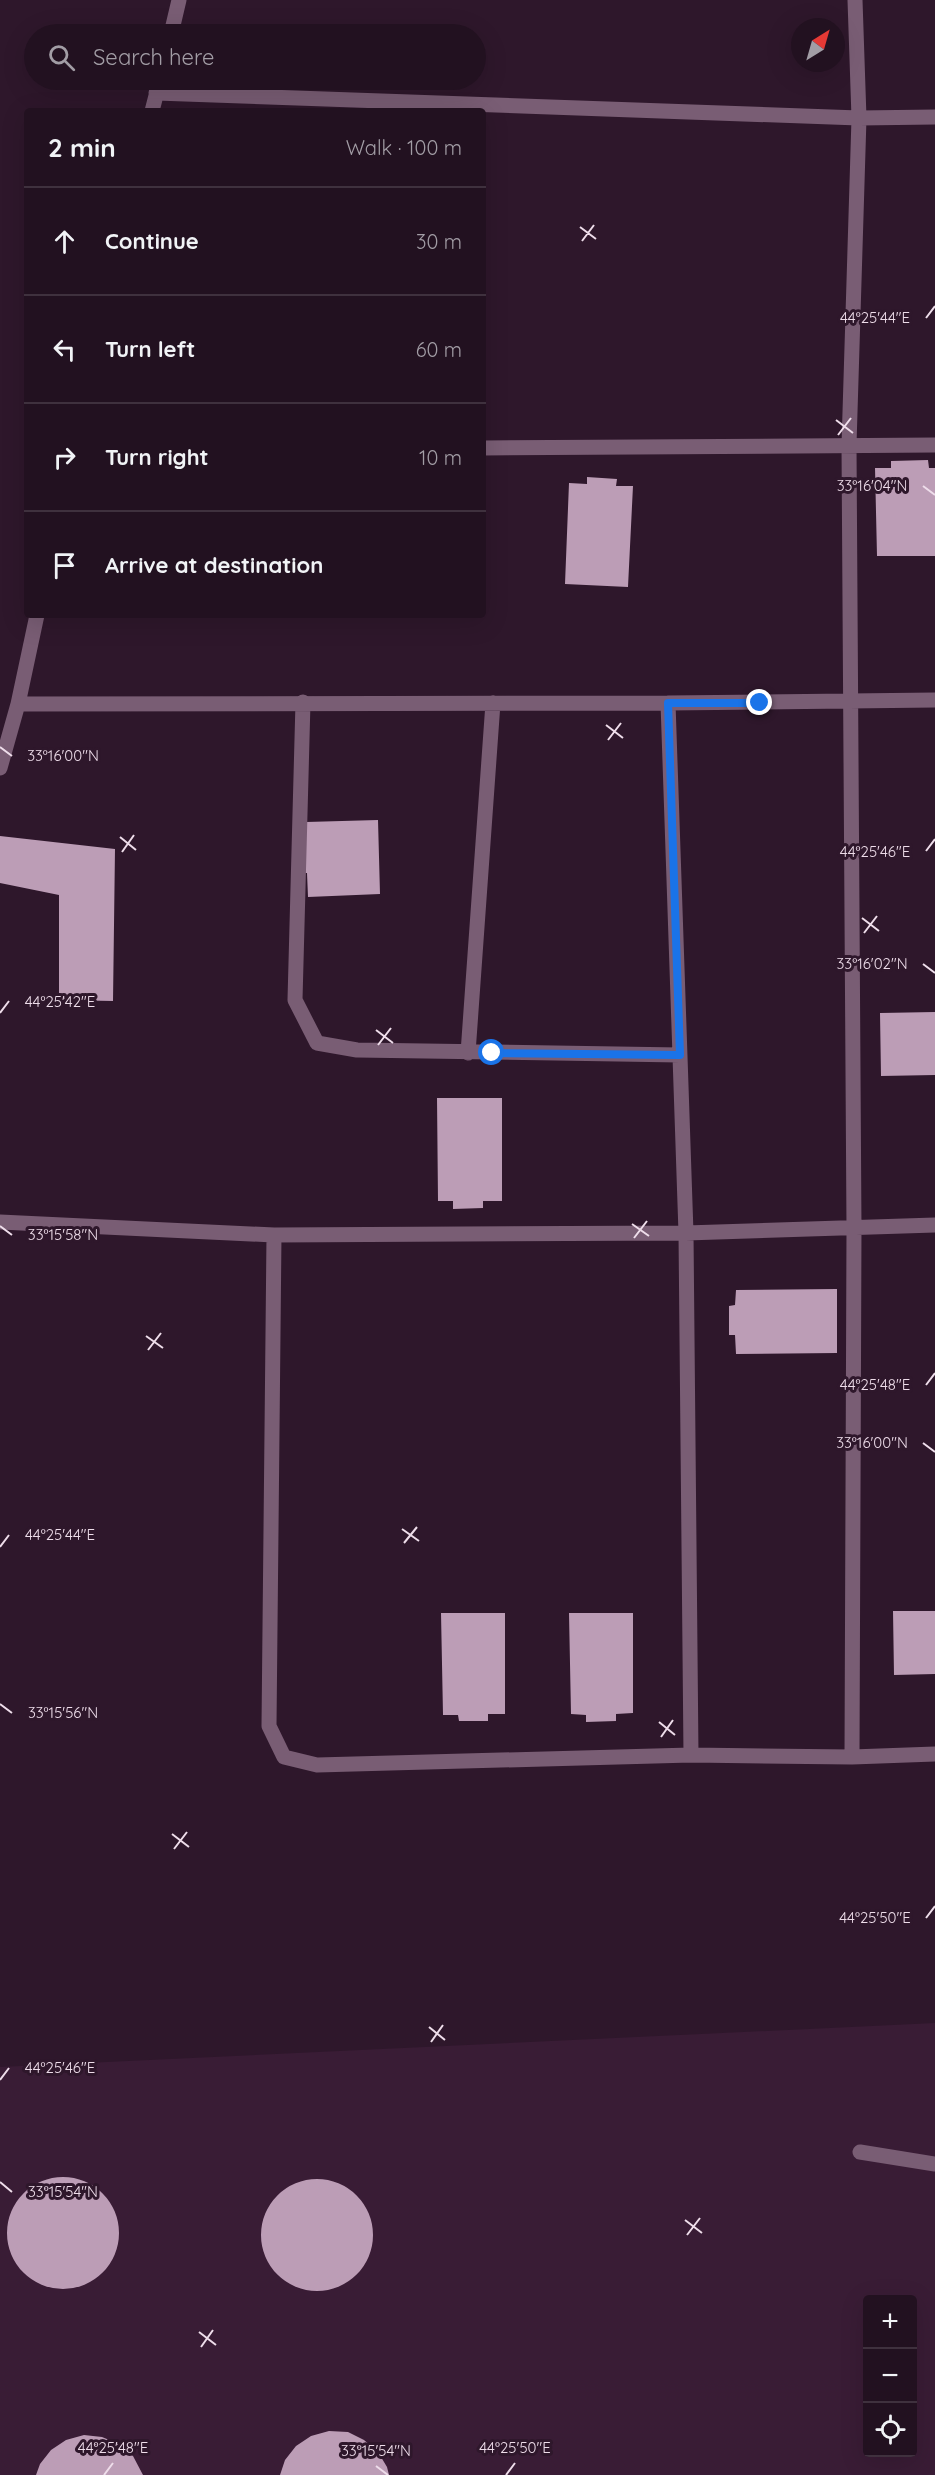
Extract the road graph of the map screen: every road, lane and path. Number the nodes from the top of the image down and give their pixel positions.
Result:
1 (179, 0) edge
2 (855, 0) edge
3 (173, 24) edge
4 (157, 90) edge
5 (246, 90) edge
6 (153, 108) edge
7 (935, 117) edge
8 (859, 118) junction
9 (849, 445) junction
10 (935, 445) edge
11 (486, 448) edge
12 (36, 618) edge
13 (935, 700) edge
14 (303, 702) junction
15 (852, 702) junction
16 (493, 703) junction
17 (668, 703) junction
18 (18, 704) junction
19 (0, 768) edge
20 (468, 1053) junction
21 (680, 1055) junction
22 (0, 1222) edge
23 (935, 1225) edge
24 (854, 1228) junction
25 (686, 1233) junction
26 (274, 1235) junction
27 (935, 1754) edge
28 (691, 1755) junction
29 (852, 1757) junction
30 (860, 2152) dead end
31 (935, 2164) edge

1 - 3 street
2 - 8 street
4 - 6 street
5 - 8 street
7 - 8 street
8 - 9 street
9 - 10 street
9 - 11 street
9 - 15 street
12 - 18 street
13 - 15 street
14 - 16 street
14 - 18 street
14 - 20 street
15 - 17 street
15 - 24 street
16 - 17 street
16 - 20 street
17 - 21 street
18 - 19 street
20 - 21 street
21 - 25 street
22 - 26 street
23 - 24 street
24 - 25 street
24 - 29 street
25 - 26 street
25 - 28 street
26 - 28 street
27 - 29 street
28 - 29 street
30 - 31 street

